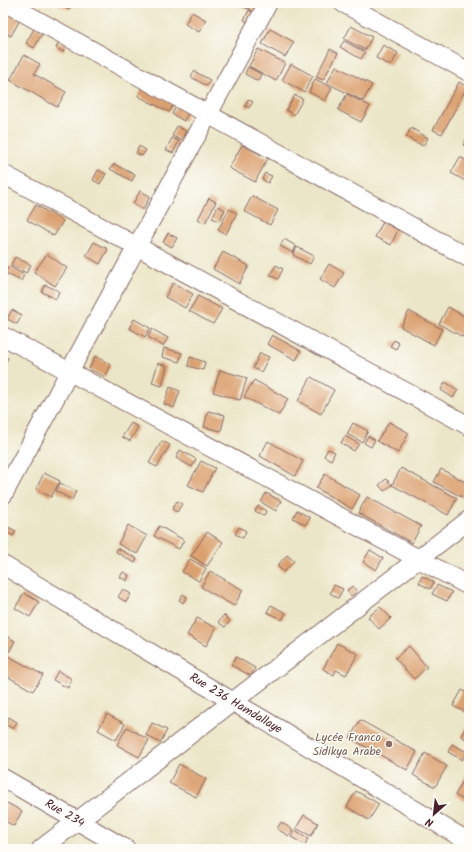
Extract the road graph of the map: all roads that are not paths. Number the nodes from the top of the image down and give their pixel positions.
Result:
1 (6, 3) edge
2 (268, 3) edge
3 (343, 3) edge
4 (469, 72) edge
5 (208, 114) junction
6 (3, 174) edge
7 (137, 246) junction
8 (469, 258) edge
9 (3, 336) edge
10 (70, 372) junction
11 (469, 426) edge
12 (3, 495) edge
13 (469, 520) edge
14 (420, 559) junction
15 (3, 565) edge
16 (469, 586) edge
17 (233, 702) junction
18 (3, 778) edge
19 (78, 821) junction
20 (469, 842) edge
21 (41, 849) edge
22 (126, 849) edge

1 - 5 street
2 - 5 street
3 - 4 street
5 - 7 street
5 - 8 street
6 - 7 street
7 - 10 street
7 - 11 street
9 - 10 street
10 - 12 street
10 - 14 street
13 - 14 street
14 - 16 street
14 - 17 street
15 - 17 street, Rue 236 Hamdallaye
17 - 19 street
17 - 20 street, Rue 236 Hamdallaye
18 - 19 street, Rue 234
19 - 21 street
19 - 22 street, Rue 234

